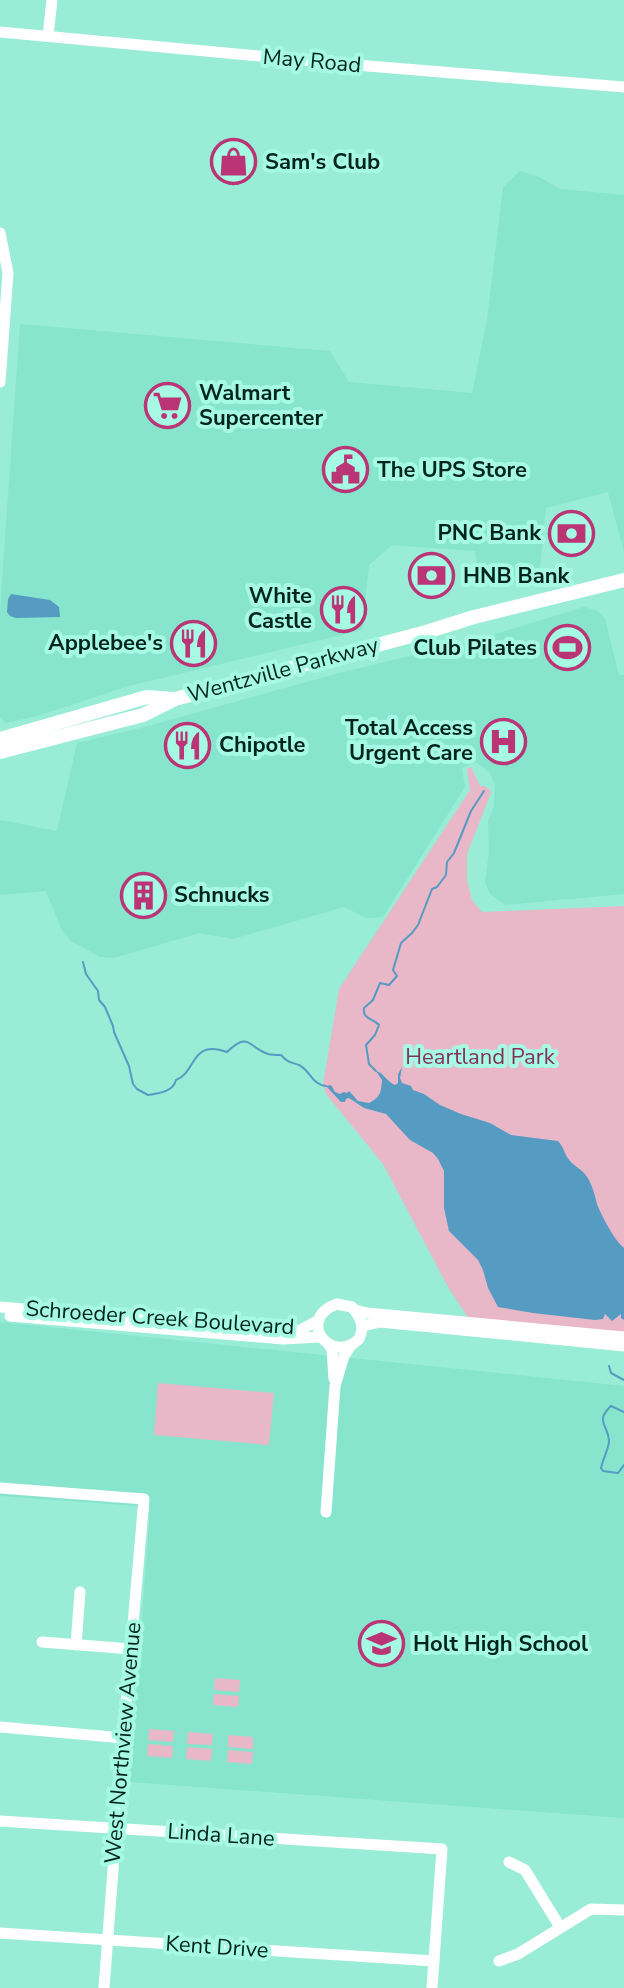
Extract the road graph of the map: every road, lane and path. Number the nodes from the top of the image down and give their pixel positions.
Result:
1 (52, 0) edge
2 (0, 32) edge
3 (48, 36) junction
4 (624, 87) edge
5 (0, 233) edge
6 (0, 382) edge
7 (624, 580) edge
8 (175, 699) junction
9 (0, 739) edge
10 (0, 752) edge
11 (0, 1307) edge
12 (355, 1310) junction
13 (0, 1315) edge
14 (319, 1320) junction
15 (363, 1326) junction
16 (624, 1337) edge
17 (324, 1341) junction
18 (351, 1345) junction
19 (624, 1346) edge
20 (335, 1386) junction
21 (0, 1488) edge
22 (326, 1512) dead end
23 (80, 1592) dead end
24 (42, 1642) dead end
25 (76, 1645) junction
26 (131, 1649) junction
27 (0, 1727) edge
28 (123, 1738) junction
29 (0, 1821) edge
30 (116, 1828) junction
31 (509, 1862) dead end
32 (624, 1910) edge
33 (560, 1927) junction
34 (0, 1933) edge
35 (108, 1940) junction
36 (434, 1961) junction
37 (499, 1961) dead end
38 (104, 1988) edge
39 (432, 1988) edge

1 - 3 street
2 - 3 street, May Road
3 - 4 street, May Road
5 - 6 street
7 - 8 main road, Wentzville Parkway
8 - 9 main road, Wentzville Parkway
8 - 10 main road, Wentzville Parkway
11 - 14 street, Schroeder Creek Boulevard
12 - 14 street
12 - 15 street
12 - 16 street
13 - 17 street, Schroeder Creek Boulevard
14 - 17 street
15 - 18 street
15 - 19 street
17 - 18 street
17 - 20 street
18 - 20 street
20 - 22 street
21 - 26 street, West Northview Avenue
23 - 25 street
24 - 25 street
25 - 26 street
26 - 28 street, West Northview Avenue
27 - 28 street
28 - 30 street, West Northview Avenue
29 - 30 street, Linda Lane
30 - 35 street, West Northview Avenue
30 - 36 street, Linda Lane
31 - 33 street
32 - 33 street
33 - 37 street
34 - 35 street, Kent Drive
35 - 36 street, Kent Drive
35 - 38 street, West Northview Avenue
36 - 39 street

